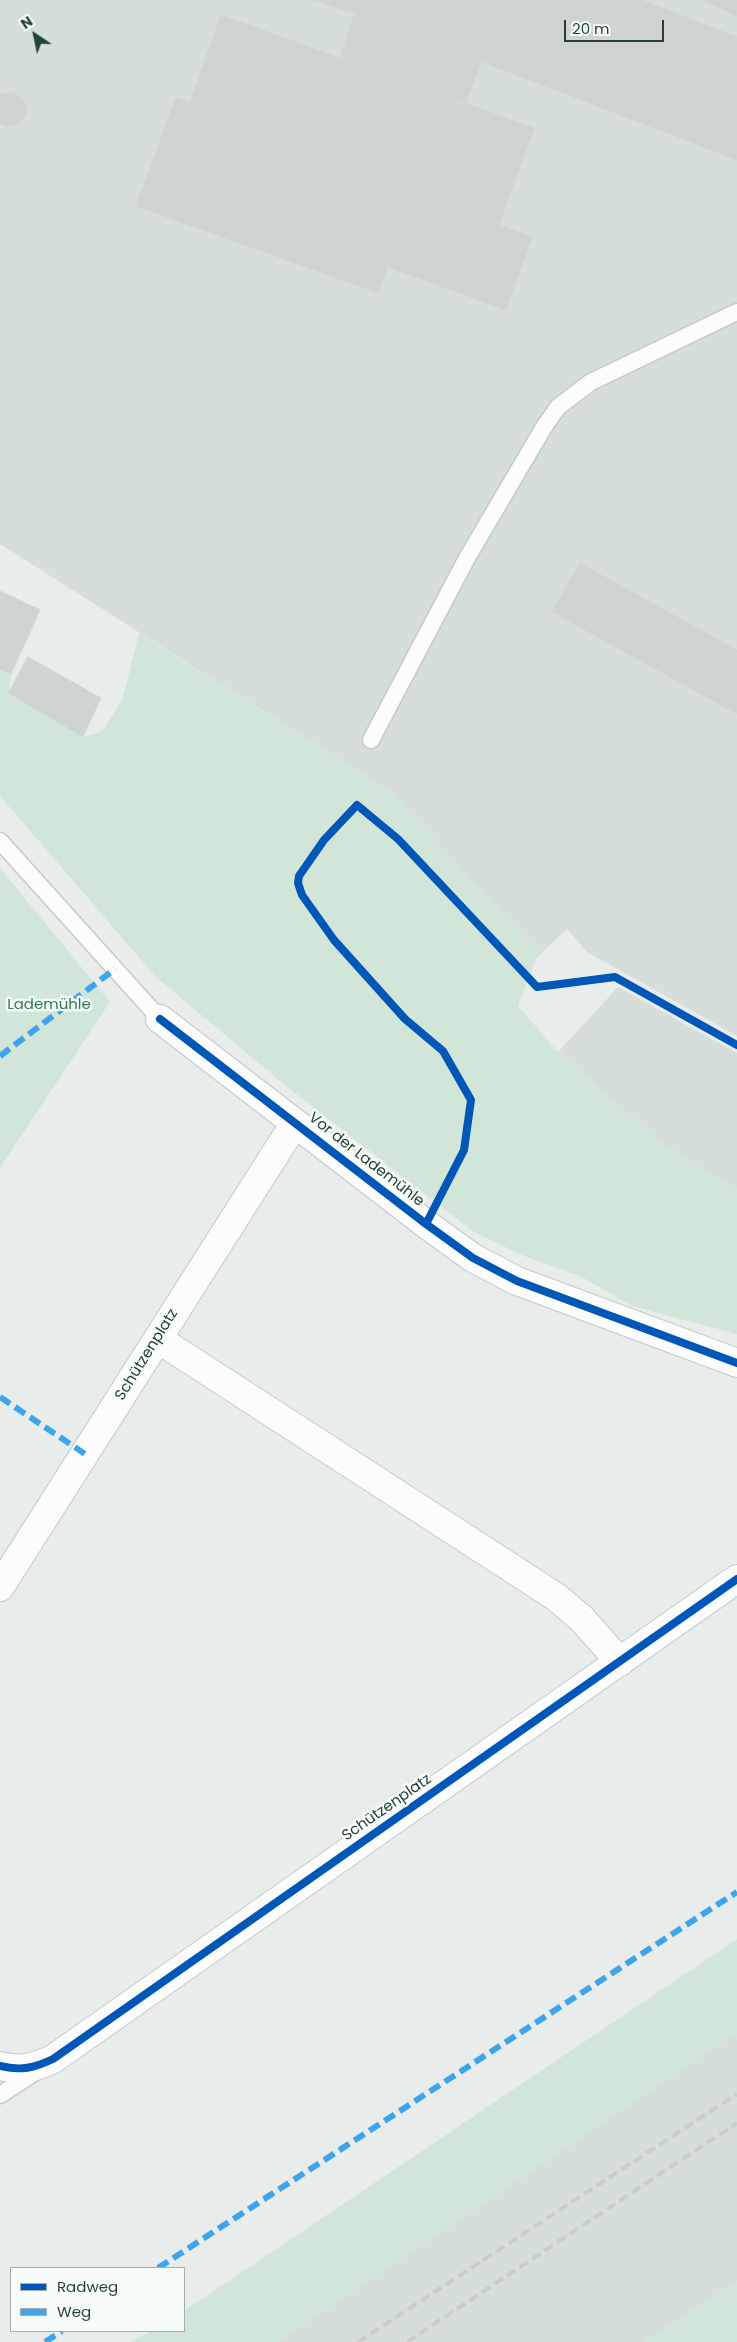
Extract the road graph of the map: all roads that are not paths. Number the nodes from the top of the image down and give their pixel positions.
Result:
1 (737, 312) edge
2 (371, 740) dead end
3 (0, 841) edge
4 (160, 1019) joint
5 (295, 1123) junction
6 (158, 1338) junction
7 (737, 1363) edge
8 (737, 1579) edge
9 (0, 1587) edge
10 (620, 1662) junction
11 (53, 2060) junction
12 (0, 2066) edge
13 (0, 2095) edge

1 - 2 lane
3 - 4 lane, Vor der Lademühle
4 - 5 street, Vor der Lademühle
5 - 6 street, Schützenplatz
5 - 7 street, Vor der Lademühle
6 - 9 street, Schützenplatz
6 - 10 street
8 - 10 street, Schützenplatz
10 - 11 street, Schützenplatz
11 - 12 street, Schützenplatz
11 - 13 lane

